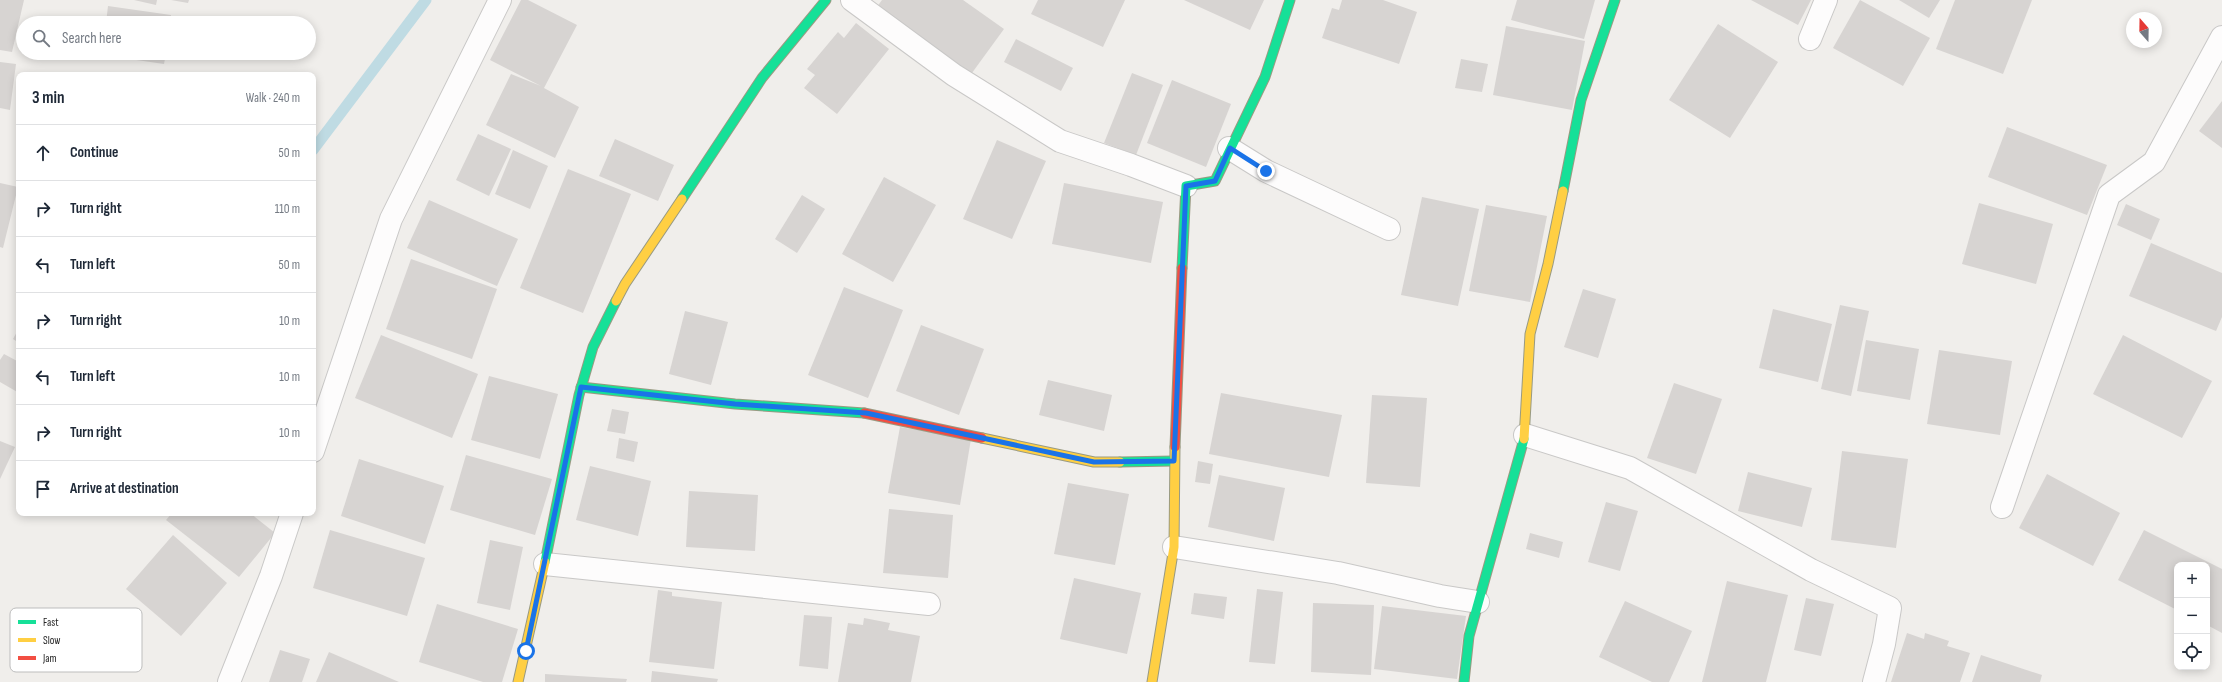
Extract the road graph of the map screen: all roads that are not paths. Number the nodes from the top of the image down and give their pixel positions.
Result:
1 (500, 0) edge
2 (826, 0) edge
3 (852, 0) edge
4 (1290, 0) edge
5 (1615, 0) edge
6 (1826, 0) edge
7 (2222, 36) edge
8 (1810, 39) dead end
9 (1230, 148) junction
10 (1186, 186) junction
11 (1389, 229) dead end
12 (581, 387) junction
13 (1525, 435) junction
14 (316, 442) edge
15 (1174, 461) junction
16 (2002, 507) dead end
17 (291, 516) edge
18 (1174, 547) junction
19 (545, 564) junction
20 (1478, 602) junction
21 (929, 604) dead end
22 (229, 682) edge
23 (518, 682) edge
24 (1152, 682) edge
25 (1464, 682) edge
26 (1874, 682) edge

1 - 14 street
2 - 12 street
3 - 10 street
4 - 9 street
5 - 13 street
6 - 8 street
7 - 16 street
9 - 10 street
9 - 11 street
10 - 15 street
12 - 15 street
12 - 19 street
13 - 20 street
13 - 26 street
15 - 18 street
17 - 22 street
18 - 20 street
18 - 24 street
19 - 21 street
19 - 23 street
20 - 25 street

